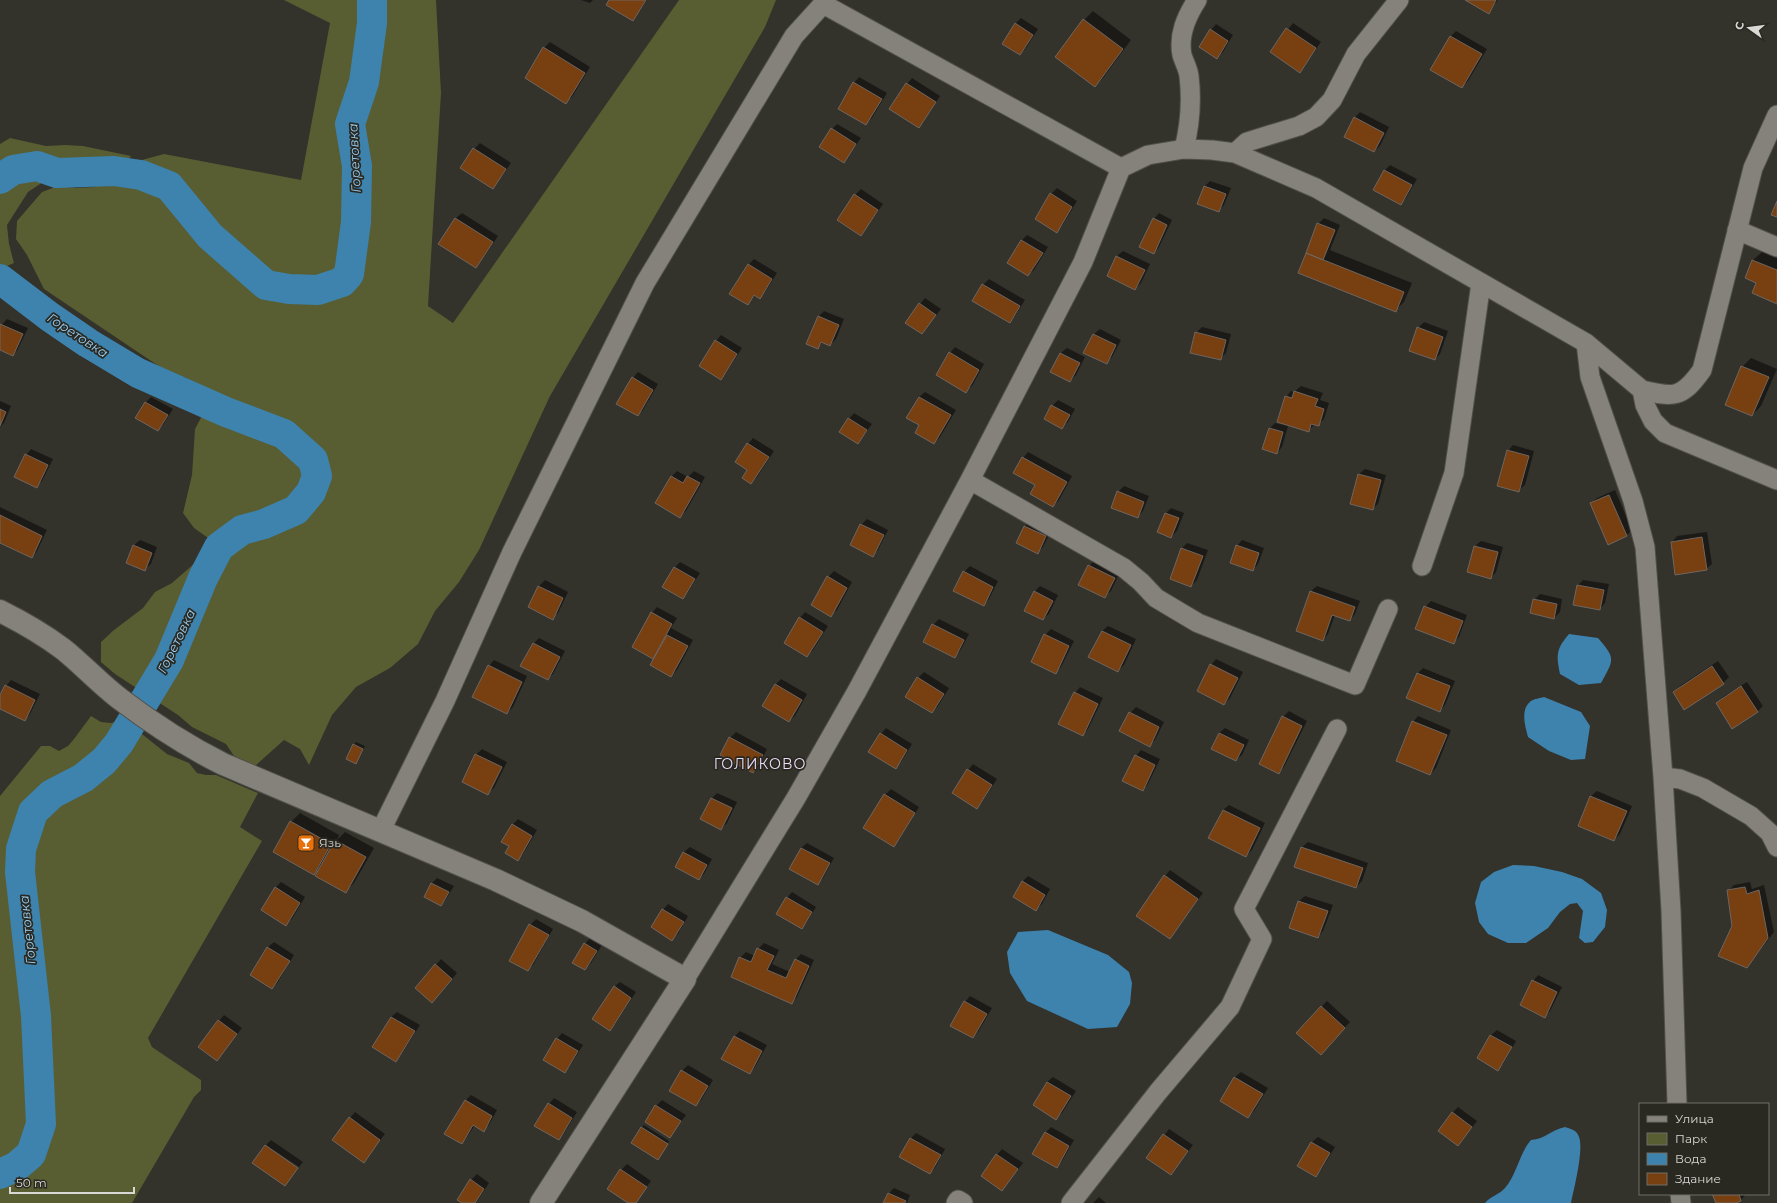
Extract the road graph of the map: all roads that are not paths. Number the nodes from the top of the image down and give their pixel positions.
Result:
1 (1197, 0) edge
2 (1399, 0) edge
3 (1777, 115) edge
4 (1184, 149) junction
5 (1235, 153) junction
6 (1121, 168) junction
7 (1737, 230) junction
8 (1777, 247) edge
9 (1481, 283) junction
10 (1586, 343) junction
11 (1642, 390) junction
12 (970, 480) junction
13 (1777, 480) edge
14 (1422, 566) dead end
15 (1388, 610) dead end
16 (0, 611) edge
17 (1338, 729) dead end
18 (1663, 777) junction
19 (381, 830) junction
20 (1777, 847) edge
21 (685, 979) junction
22 (1677, 1103) edge
23 (541, 1203) edge
24 (956, 1203) edge
25 (963, 1203) edge
26 (1071, 1203) edge

1 - 4 street
2 - 5 street
3 - 7 street
4 - 5 street
4 - 6 street
5 - 9 street
6 - 12 street
6 - 19 street
7 - 8 street
7 - 11 street
9 - 10 street
9 - 14 street
10 - 11 street
10 - 18 street
11 - 13 street
12 - 15 street
12 - 21 street
16 - 19 street
17 - 26 street
18 - 20 street
18 - 22 street
19 - 21 street
21 - 23 street
24 - 25 street

